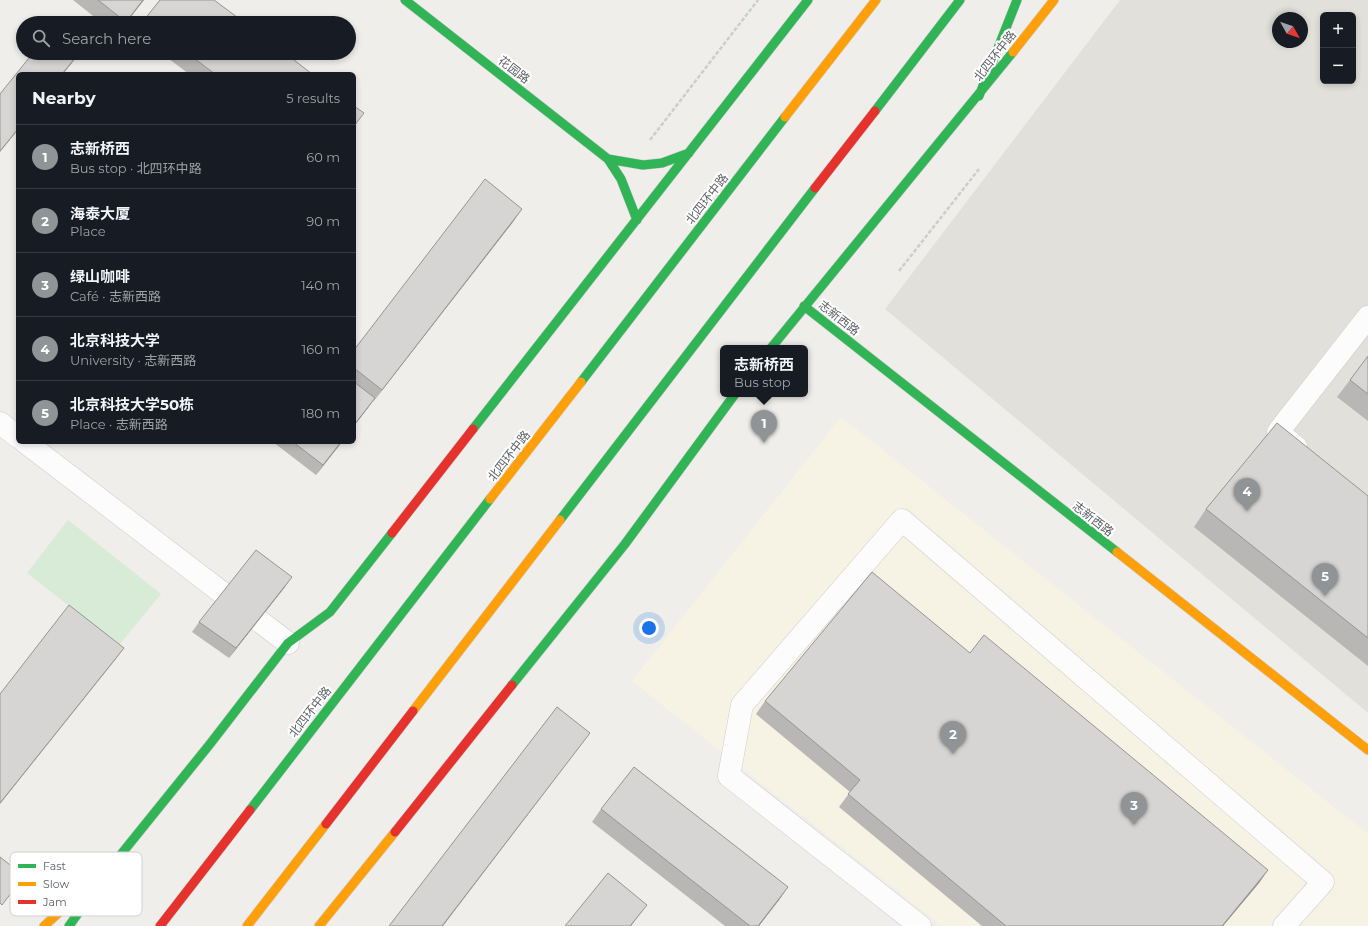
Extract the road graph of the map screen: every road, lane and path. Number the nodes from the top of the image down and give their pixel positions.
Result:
1 (405, 0) edge
2 (758, 0) edge
3 (808, 0) edge
4 (876, 0) edge
5 (960, 0) edge
6 (1017, 0) edge
7 (1054, 0) edge
8 (980, 96) junction
9 (648, 142) dead end
10 (689, 153) junction
11 (608, 159) junction
12 (978, 169) dead end
13 (637, 220) junction
14 (898, 271) dead end
15 (804, 306) junction
16 (1368, 317) edge
17 (773, 345) edge
18 (733, 397) edge
19 (0, 423) edge
20 (16, 435) edge
21 (28, 444) edge
22 (1314, 462) edge
23 (288, 643) junction
24 (1368, 750) edge
25 (123, 852) edge
26 (55, 916) edge
27 (76, 916) edge
28 (44, 926) edge
29 (69, 926) edge
30 (160, 926) edge
31 (247, 926) edge
32 (319, 926) edge
33 (920, 926) edge
34 (1284, 926) edge

1 - 11 main road, 花园路
2 - 9 path
3 - 10 main road
4 - 30 main road, 北四环中路
5 - 31 main road
6 - 8 main road
7 - 8 main road, 北四环中路
8 - 15 main road, 北四环中路
10 - 11 main road
10 - 13 main road
11 - 13 main road
12 - 14 path
13 - 23 main road
15 - 17 main road, 北四环中路
15 - 24 main road, 志新西路
16 - 22 street
18 - 32 main road
19 - 20 street
21 - 23 street
23 - 25 main road
26 - 28 main road
27 - 29 main road
33 - 34 street

